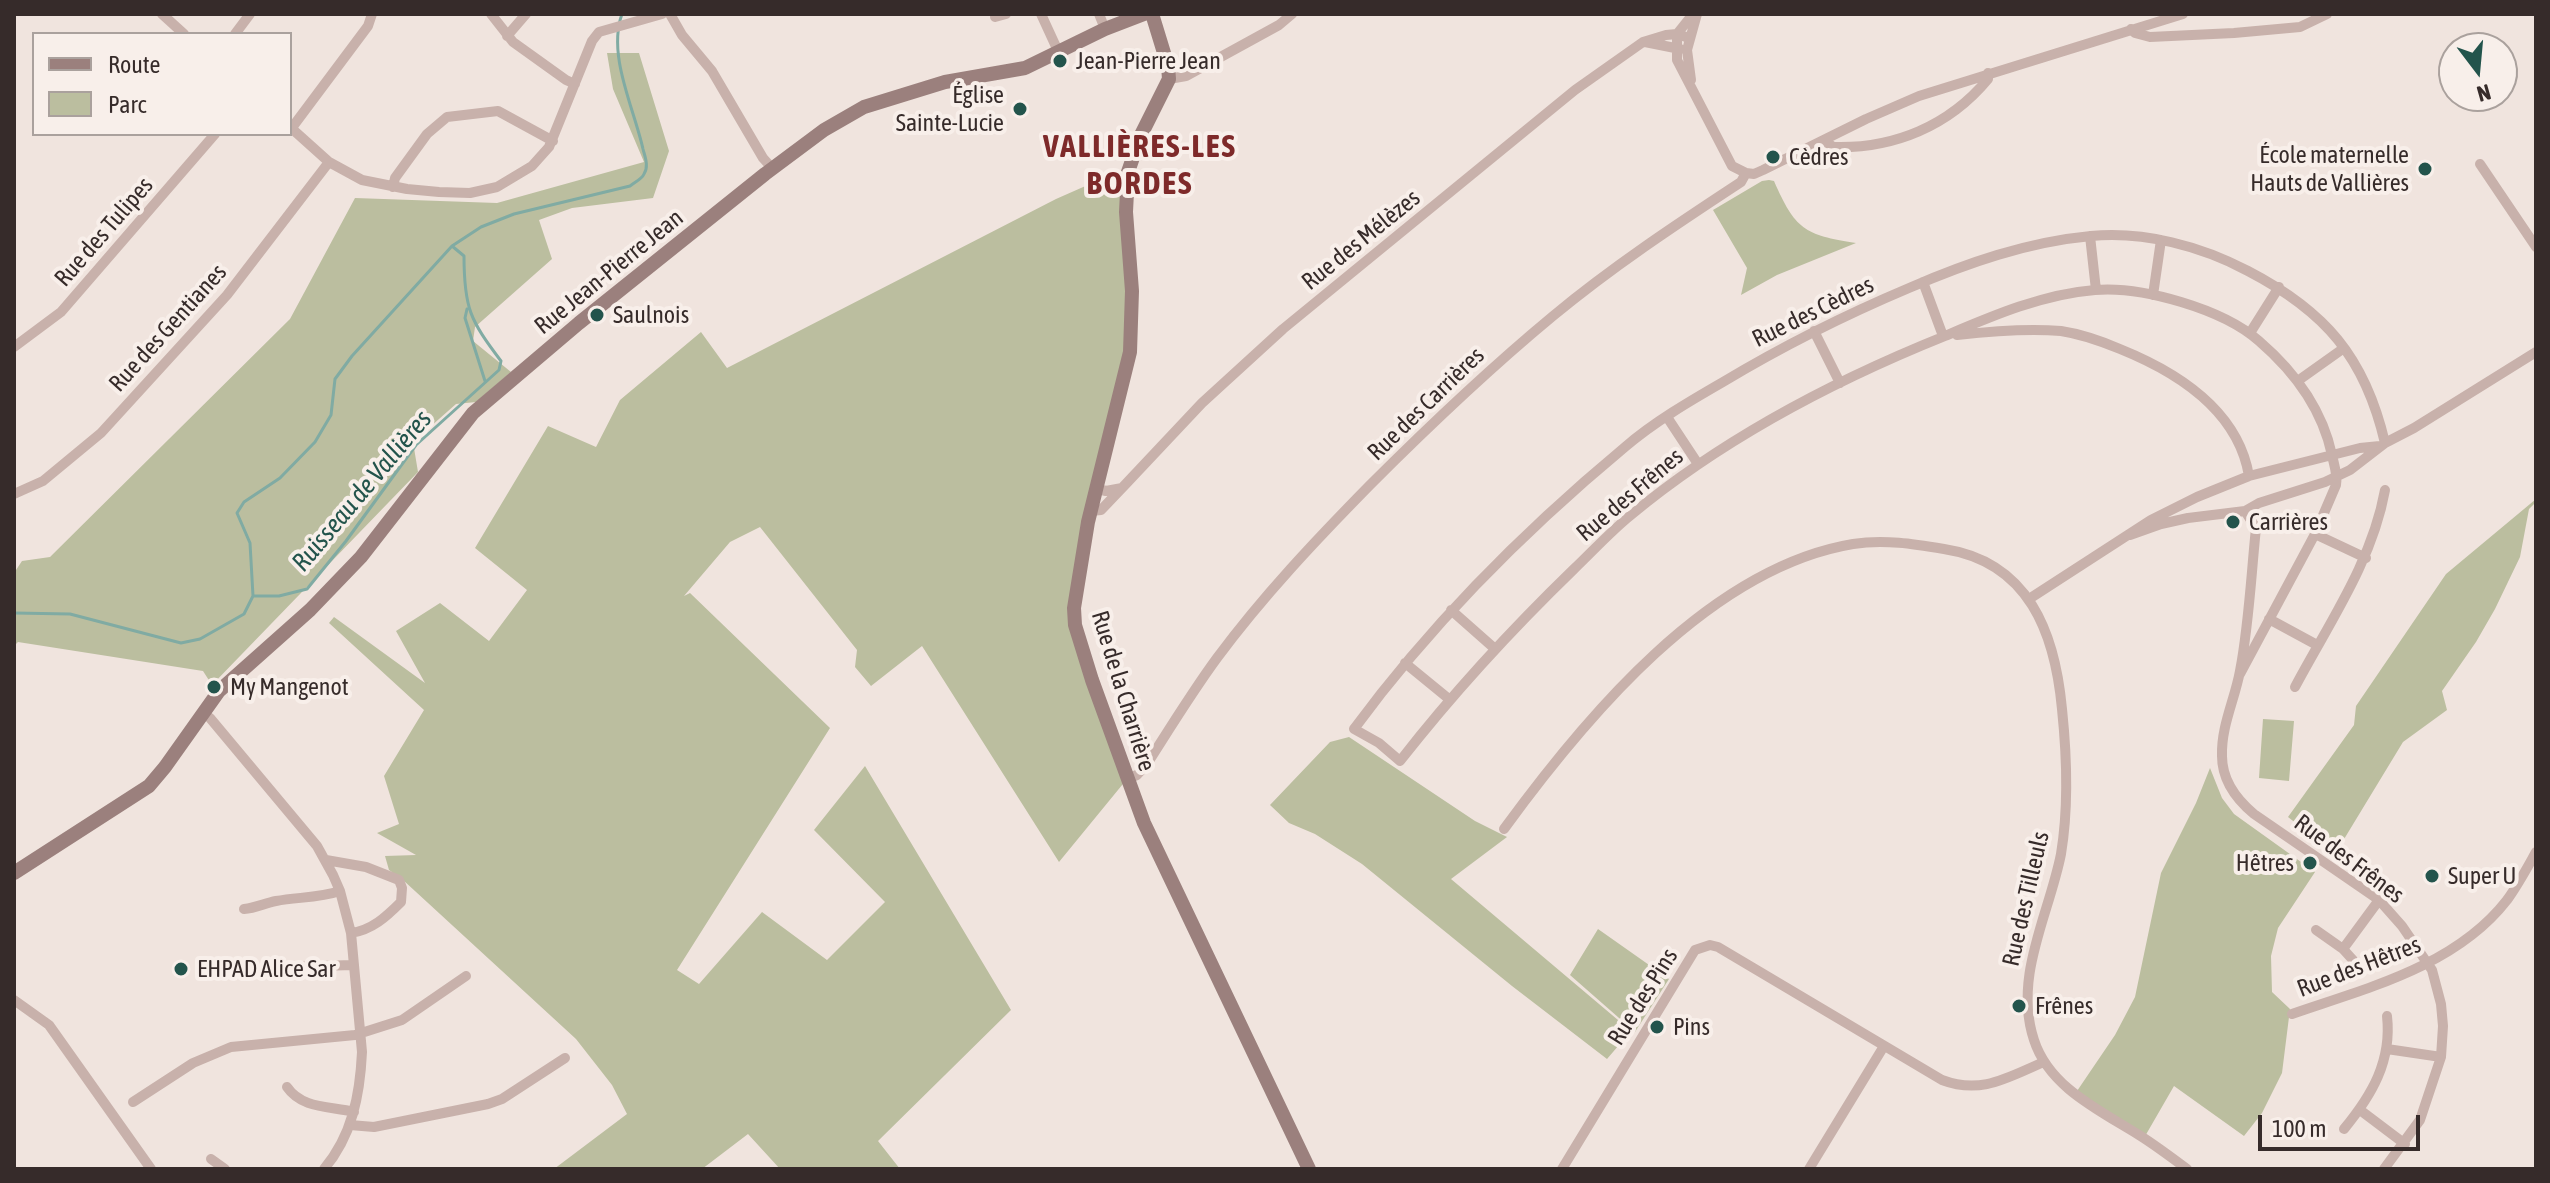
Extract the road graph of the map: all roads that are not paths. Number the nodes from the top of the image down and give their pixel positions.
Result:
1 (162, 14) edge
2 (250, 14) edge
3 (372, 14) edge
4 (491, 14) edge
5 (526, 14) edge
6 (662, 14) edge
7 (670, 14) edge
8 (1099, 14) edge
9 (1144, 14) edge
10 (1150, 14) edge
11 (1292, 14) edge
12 (1695, 14) edge
13 (2183, 14) edge
14 (2327, 14) edge
15 (1045, 16) edge
16 (1105, 29) junction
17 (2131, 29) junction
18 (182, 32) edge
19 (236, 32) edge
20 (1677, 34) junction
21 (507, 36) junction
22 (1643, 42) junction
23 (1684, 45) junction
24 (1058, 51) junction
25 (1988, 73) junction
26 (1169, 79) junction
27 (575, 84) junction
28 (292, 127) edge
29 (292, 129) edge
30 (213, 136) edge
31 (1824, 140) junction
32 (553, 141) junction
33 (329, 162) junction
34 (2480, 164) dead end
35 (772, 168) junction
36 (1746, 173) junction
37 (393, 187) junction
38 (2090, 236) junction
39 (2161, 240) junction
40 (2536, 247) edge
41 (1923, 282) junction
42 (2279, 287) junction
43 (2096, 290) junction
44 (2153, 295) junction
45 (2013, 310) junction
46 (2013, 330) junction
47 (1814, 331) junction
48 (2250, 333) junction
49 (1943, 336) junction
50 (14, 347) edge
51 (2344, 348) junction
52 (2536, 352) edge
53 (2299, 380) junction
54 (1840, 383) junction
55 (1667, 417) junction
56 (2382, 445) junction
57 (2332, 455) junction
58 (1698, 464) junction
59 (2249, 476) junction
60 (2337, 477) junction
61 (1122, 488) junction
62 (1097, 489) junction
63 (2385, 490) dead end
64 (14, 494) edge
65 (2197, 497) junction
66 (1091, 511) junction
67 (2245, 511) junction
68 (2200, 516) junction
69 (2315, 534) junction
70 (2130, 535) junction
71 (2366, 558) junction
72 (2029, 599) junction
73 (1451, 610) junction
74 (2269, 619) junction
75 (2246, 633) junction
76 (2259, 637) junction
77 (2317, 645) junction
78 (1494, 648) junction
79 (1405, 663) junction
80 (2240, 674) junction
81 (2295, 687) dead end
82 (1449, 699) junction
83 (203, 713) junction
84 (1400, 761) joint
85 (1127, 779) junction
86 (1504, 829) dead end
87 (2536, 852) edge
88 (326, 860) junction
89 (14, 873) edge
90 (340, 891) junction
91 (2379, 900) junction
92 (244, 909) dead end
93 (2316, 930) dead end
94 (351, 933) junction
95 (2343, 949) junction
96 (2353, 960) dead end
97 (2428, 963) junction
98 (353, 965) junction
99 (271, 970) dead end
100 (466, 976) dead end
101 (14, 1000) edge
102 (2292, 1014) dead end
103 (2387, 1016) dead end
104 (360, 1033) junction
105 (1884, 1046) junction
106 (2387, 1049) junction
107 (2441, 1057) junction
108 (565, 1058) dead end
109 (2044, 1062) junction
110 (287, 1087) dead end
111 (133, 1102) dead end
112 (2360, 1110) junction
113 (354, 1112) junction
114 (350, 1125) junction
115 (2344, 1129) dead end
116 (2405, 1144) junction
117 (211, 1159) dead end
118 (151, 1169) edge
119 (225, 1169) edge
120 (324, 1169) edge
121 (1309, 1169) edge
122 (1562, 1169) edge
123 (1809, 1169) edge
124 (2187, 1169) edge
125 (2384, 1169) edge

1 - 18 street
2 - 19 street
3 - 28 street
4 - 21 street
5 - 21 street
6 - 27 street
7 - 35 street
8 - 16 street
9 - 16 main road, Rue Jean-Pierre Jean
10 - 26 main road
11 - 26 street
12 - 20 street
12 - 23 street
13 - 17 street, Rue des Carrières
14 - 17 street, Rue des Carrières
15 - 24 street
16 - 24 main road, Rue Jean-Pierre Jean
17 - 25 street, Rue des Carrières
20 - 22 street, Rue des Mélèzes
20 - 23 street
21 - 27 street
22 - 23 street
22 - 61 street, Rue des Mélèzes
23 - 36 street
24 - 35 main road, Rue Jean-Pierre Jean
25 - 31 street, Rue des Carrières
25 - 31 street
26 - 62 main road, Rue de la Charrière
27 - 32 street
29 - 33 street
30 - 50 street, Rue des Tulipes
31 - 36 street, Rue des Carrières
32 - 37 street
32 - 37 street
33 - 37 street
33 - 64 street, Rue des Gentianes
34 - 40 street
35 - 83 main road, Rue Jean-Pierre Jean
36 - 85 street, Rue des Carrières
38 - 39 street, Rue des Cèdres
38 - 41 street, Rue des Cèdres
38 - 43 street
39 - 42 street, Rue des Cèdres
39 - 44 street
41 - 47 street, Rue des Cèdres
41 - 49 street
42 - 48 street
42 - 51 street, Rue des Cèdres
43 - 44 street, Rue des Frênes
43 - 45 street, Rue des Frênes
44 - 48 street, Rue des Frênes
45 - 46 street
45 - 49 street, Rue des Frênes
46 - 49 street, Rue des Frênes
46 - 59 street, Rue des Frênes
47 - 54 street
47 - 55 street, Rue des Cèdres
48 - 53 street, Rue des Frênes
49 - 54 street, Rue des Frênes
51 - 53 street
51 - 56 street, Rue des Cèdres
52 - 56 street
53 - 57 street, Rue des Frênes
54 - 58 street, Rue des Frênes
55 - 58 street
55 - 73 street, Rue des Cèdres
56 - 57 street
56 - 60 street
57 - 59 street
57 - 60 street, Rue des Frênes
58 - 78 street, Rue des Frênes
59 - 65 street
60 - 67 street
60 - 69 street, Rue des Frênes
61 - 62 street
61 - 66 street, Rue des Mélèzes
62 - 66 main road, Rue de la Charrière
63 - 71 street
65 - 68 street
65 - 70 street
66 - 85 main road, Rue de la Charrière
67 - 68 street
67 - 75 street, Rue des Frênes
68 - 70 street
69 - 71 street
69 - 74 street, Rue des Frênes
70 - 72 street
71 - 77 street
72 - 86 street, Rue des Tilleuls
72 - 109 street, Rue des Tilleuls
73 - 78 street
73 - 79 street, Rue des Cèdres
74 - 76 street, Rue des Frênes
74 - 77 street
75 - 76 street
75 - 80 street, Rue des Frênes
76 - 80 street, Rue des Frênes
77 - 81 street
78 - 82 street, Rue des Frênes
79 - 82 street
79 - 84 street, Rue des Cèdres
80 - 91 street, Rue des Frênes
82 - 84 street, Rue des Frênes
83 - 88 street
83 - 89 main road, Rue Jean-Pierre Jean
85 - 121 main road, Rue de la Charrière
87 - 97 street, Rue des Hêtres
88 - 90 street
88 - 94 street
90 - 92 street
90 - 94 street
91 - 95 street
91 - 97 street, Rue des Frênes
93 - 95 street
94 - 98 street
95 - 96 street
97 - 102 street, Rue des Hêtres
97 - 107 street, Rue des Frênes
98 - 99 street
98 - 104 street
100 - 104 street
101 - 118 street
103 - 106 street
104 - 111 street
104 - 113 street
105 - 109 street, Rue des Pins
105 - 122 street, Rue des Pins
105 - 123 street
106 - 107 street
106 - 112 street
107 - 116 street, Rue des Frênes
108 - 114 street
109 - 124 street, Rue des Tilleuls
110 - 113 street
112 - 115 street
112 - 116 street
113 - 114 street
114 - 120 street
116 - 125 street, Rue des Frênes
117 - 119 street

